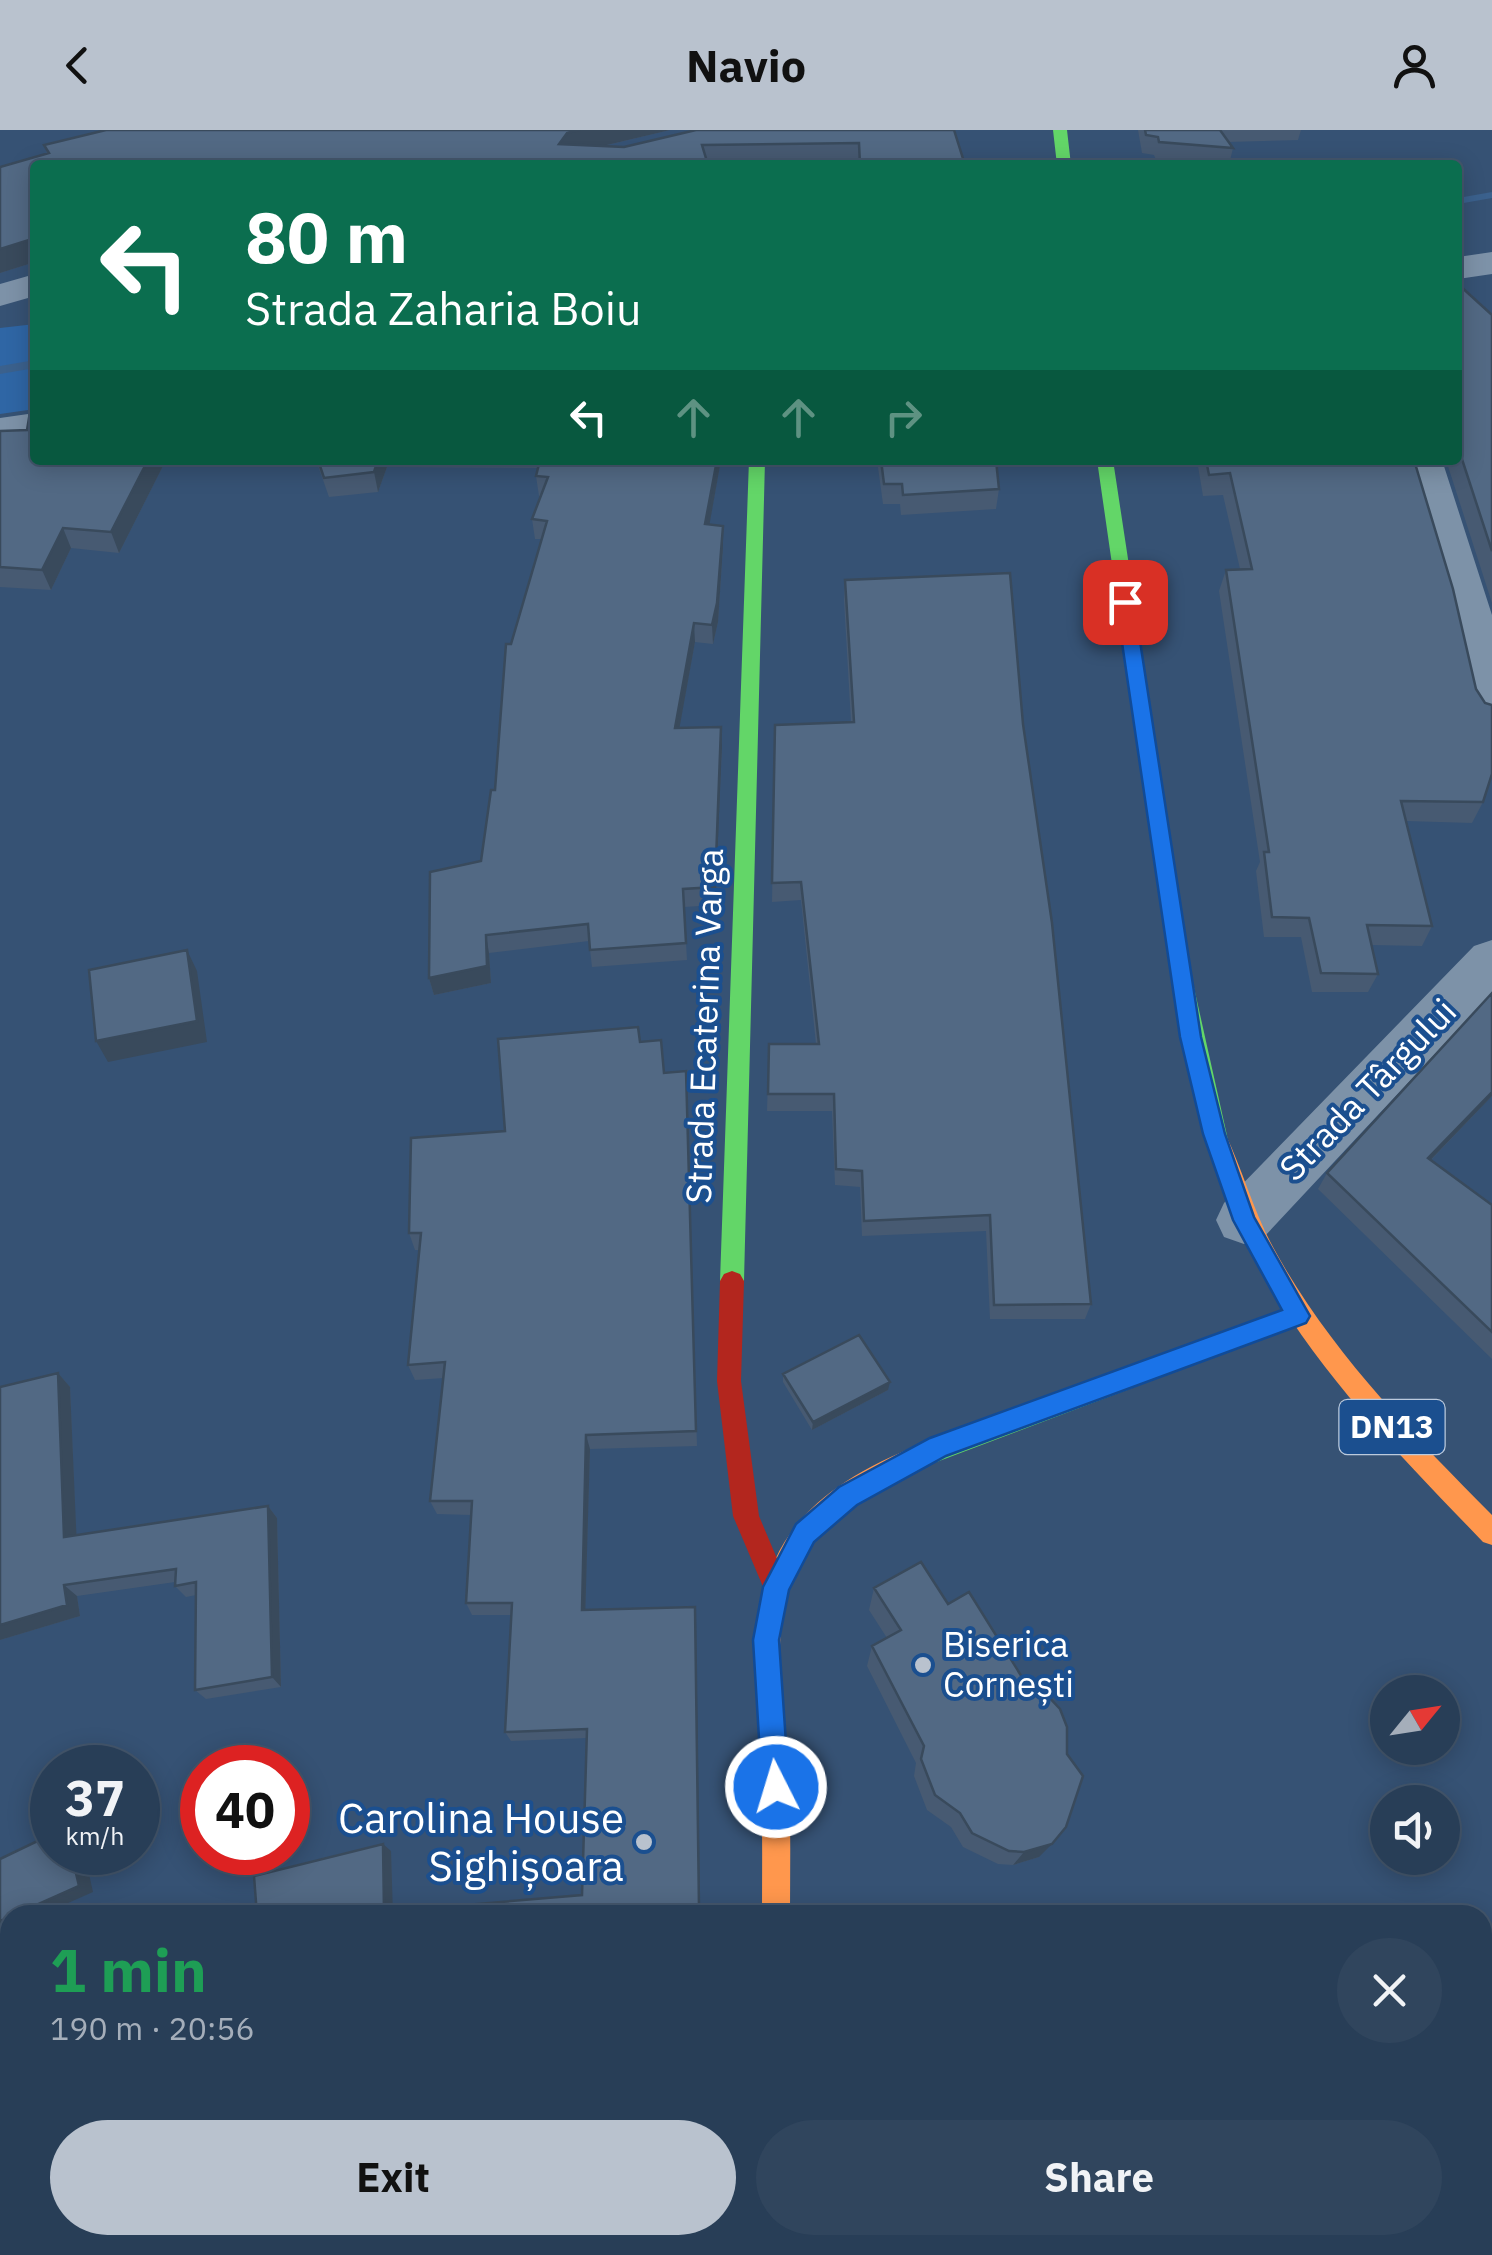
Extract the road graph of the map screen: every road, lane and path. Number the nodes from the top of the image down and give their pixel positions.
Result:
1 (1081, 130) edge
2 (1063, 153) edge
3 (1492, 263) edge
4 (1462, 267) edge
5 (30, 286) edge
6 (0, 295) edge
7 (30, 426) edge
8 (0, 430) edge
9 (758, 465) edge
10 (1106, 465) edge
11 (1424, 465) edge
12 (1492, 710) edge
13 (1492, 960) edge
14 (1244, 1220) junction
15 (1298, 1316) junction
16 (1492, 1533) edge
17 (776, 1587) junction
18 (776, 1905) edge

1 - 2 street
3 - 4 street
5 - 6 street
7 - 8 street
9 - 17 main road, Strada Ecaterina Varga
10 - 14 main road, DN13
11 - 12 street
13 - 14 street, Strada Târgului
14 - 15 main road, DN13
15 - 16 main road, DN13
15 - 17 main road
17 - 18 main road

